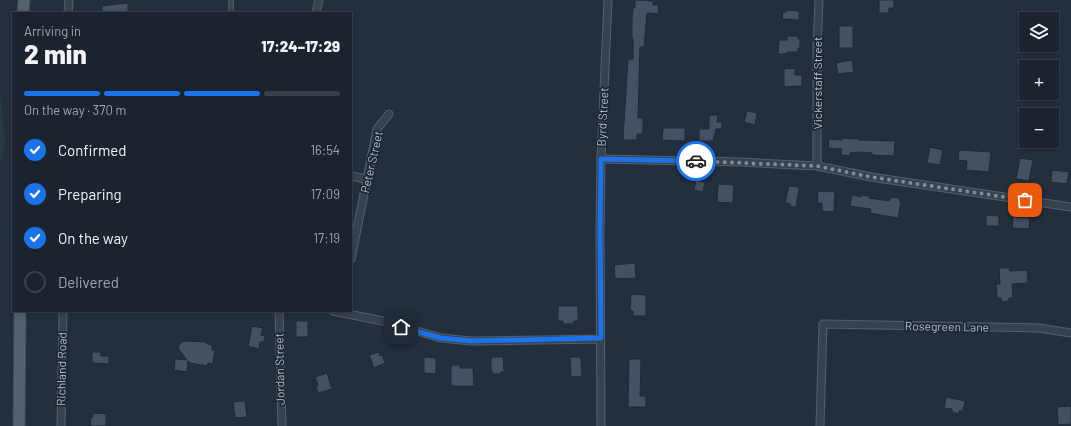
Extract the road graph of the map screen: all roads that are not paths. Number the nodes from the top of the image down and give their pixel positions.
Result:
1 (24, 0) edge
2 (69, 0) edge
3 (232, 0) edge
4 (319, 0) edge
5 (608, 0) edge
6 (819, 0) edge
7 (24, 12) edge
8 (68, 12) edge
9 (231, 12) edge
10 (316, 12) edge
11 (389, 114) dead end
12 (601, 159) junction
13 (817, 166) junction
14 (352, 176) edge
15 (366, 179) junction
16 (1071, 207) edge
17 (352, 255) edge
18 (20, 312) edge
19 (63, 312) edge
20 (279, 312) edge
21 (343, 312) edge
22 (1071, 333) edge
23 (601, 338) junction
24 (20, 426) edge
25 (61, 426) edge
26 (282, 426) edge
27 (601, 426) edge
28 (820, 426) edge

1 - 7 main road
2 - 8 street
3 - 9 lane
4 - 10 street
5 - 12 street, Byrd Street
6 - 13 street, Vickerstaff Street
11 - 15 street, Peter Street
12 - 13 street
12 - 23 street, Byrd Street
13 - 16 street
14 - 15 street
15 - 17 street, Peter Street
18 - 24 main road
19 - 25 street, Richland Road
20 - 26 street, Jordan Street
21 - 23 street
22 - 28 street, Rosegreen Lane
23 - 27 street, Byrd Street

